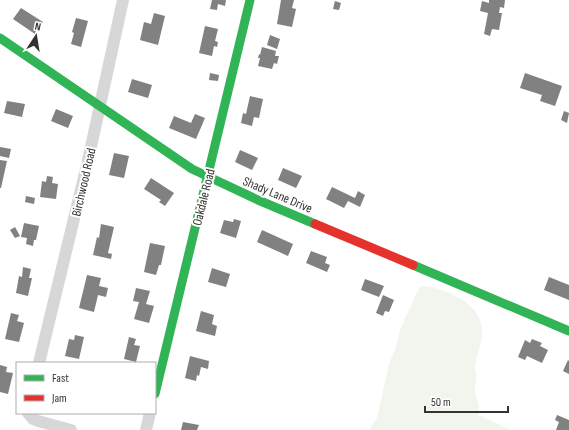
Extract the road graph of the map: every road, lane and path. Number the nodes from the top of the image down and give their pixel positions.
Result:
1 (123, 0) edge
2 (250, 0) edge
3 (0, 38) edge
4 (99, 105) junction
5 (208, 178) junction
6 (569, 331) edge
7 (39, 362) edge
8 (156, 390) edge
9 (29, 414) edge
10 (150, 414) edge
11 (71, 430) edge
12 (146, 430) edge

1 - 4 street, Birchwood Road
2 - 5 street, Oakdale Road
3 - 4 street, Shady Lane Drive
4 - 5 street, Shady Lane Drive
4 - 7 street, Birchwood Road
5 - 6 street, Shady Lane Drive
5 - 8 street, Oakdale Road
9 - 11 street
10 - 12 street

